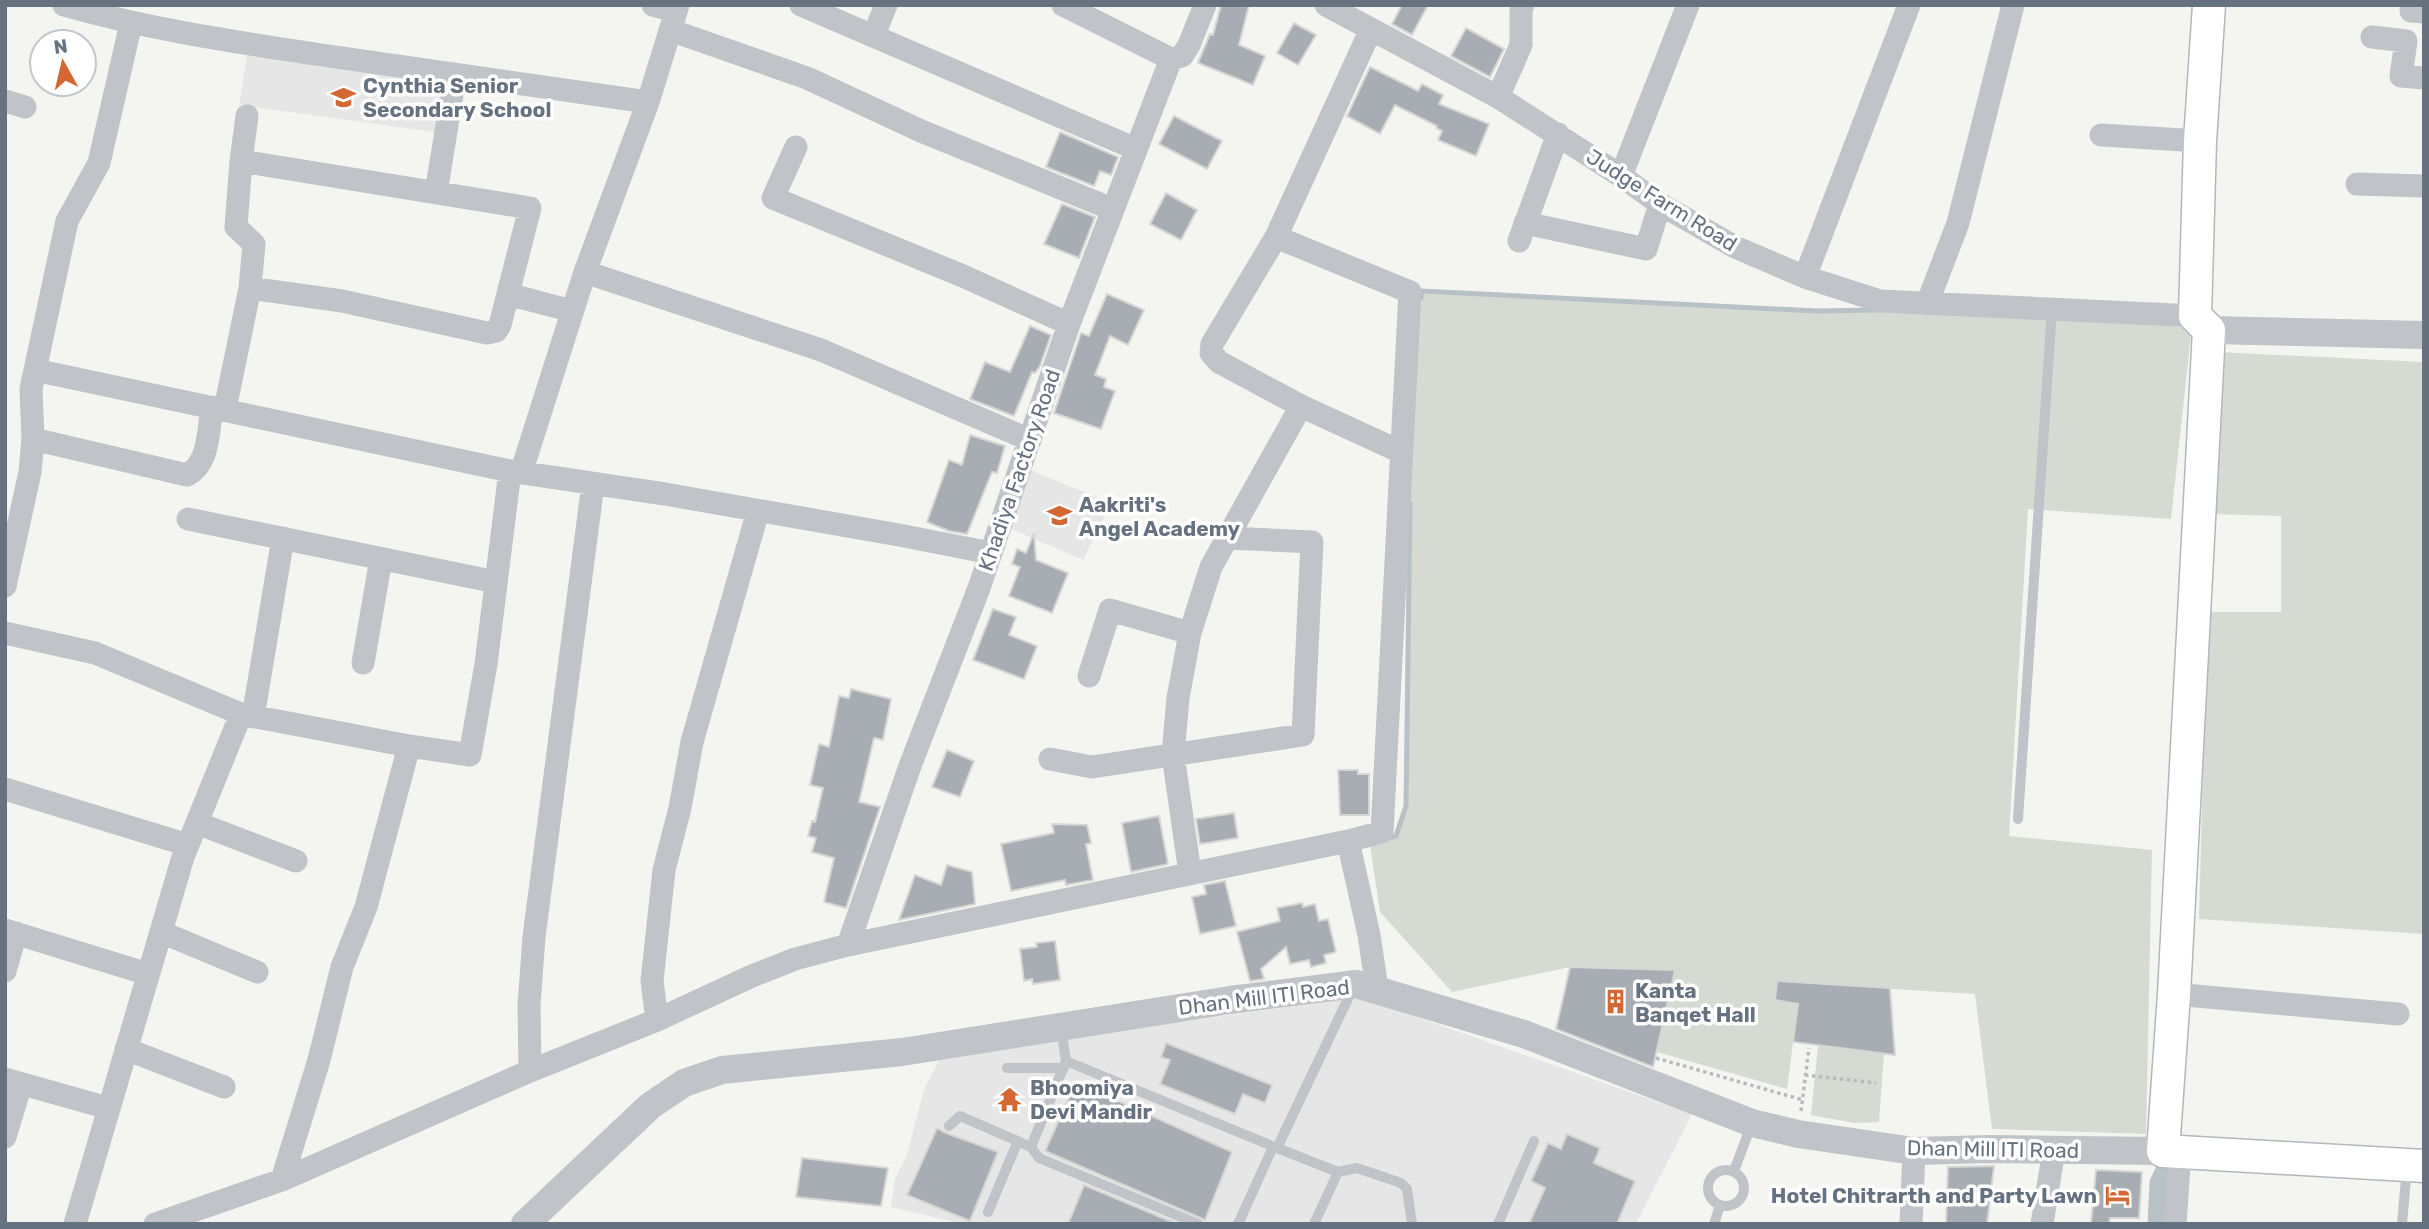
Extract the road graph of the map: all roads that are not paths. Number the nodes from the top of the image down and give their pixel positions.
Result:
1 (64, 5) edge
2 (653, 5) edge
3 (801, 5) edge
4 (886, 5) edge
5 (1063, 5) edge
6 (1205, 5) edge
7 (1326, 5) edge
8 (1523, 5) edge
9 (1688, 5) edge
10 (1909, 5) edge
11 (2013, 5) edge
12 (2209, 5) edge
13 (675, 15) edge
14 (1364, 19) edge
15 (131, 23) junction
16 (874, 35) junction
17 (2372, 37) dead end
18 (1171, 59) junction
19 (455, 76) junction
20 (2424, 78) edge
21 (1498, 97) junction
22 (648, 102) junction
23 (247, 116) dead end
24 (1558, 134) junction
25 (2101, 135) dead end
26 (2200, 141) junction
27 (796, 147) dead end
28 (1136, 149) junction
29 (241, 161) junction
30 (1621, 176) junction
31 (2357, 184) dead end
32 (2424, 186) edge
33 (436, 193) junction
34 (1660, 204) junction
35 (1112, 209) junction
36 (1276, 237) junction
37 (585, 272) junction
38 (1805, 277) junction
39 (250, 288) junction
40 (508, 294) junction
41 (1927, 304) junction
42 (2052, 309) junction
43 (572, 311) junction
44 (2202, 323) junction
45 (1069, 324) junction
46 (2424, 335) edge
47 (36, 370) junction
48 (1301, 406) junction
49 (219, 408) junction
50 (33, 439) junction
51 (1030, 440) junction
52 (1401, 452) junction
53 (515, 472) junction
54 (593, 484) junction
55 (758, 511) junction
56 (188, 519) dead end
57 (283, 538) junction
58 (1228, 538) junction
59 (991, 554) junction
60 (381, 559) junction
61 (496, 582) junction
62 (5, 586) edge
63 (5, 633) edge
64 (1190, 633) junction
65 (363, 663) dead end
66 (1089, 677) dead end
67 (247, 715) junction
68 (409, 746) junction
69 (1173, 755) junction
70 (1049, 759) dead end
71 (5, 789) edge
72 (2018, 819) dead end
73 (197, 823) junction
74 (1348, 841) junction
75 (188, 845) junction
76 (296, 861) dead end
77 (1190, 873) junction
78 (10, 931) edge
79 (161, 932) junction
80 (848, 945) junction
81 (5, 971) edge
82 (257, 972) dead end
83 (148, 974) junction
84 (1366, 986) junction
85 (2174, 993) junction
86 (2398, 1014) dead end
87 (657, 1020) junction
88 (1061, 1026) junction
89 (126, 1049) junction
90 (1065, 1065) junction
91 (1007, 1068) dead end
92 (530, 1071) junction
93 (13, 1081) edge
94 (224, 1087) dead end
95 (108, 1108) junction
96 (1752, 1123) junction
97 (949, 1126) dead end
98 (5, 1137) edge
99 (1018, 1141) junction
100 (1534, 1141) dead end
101 (1031, 1147) junction
102 (1275, 1147) junction
103 (2054, 1150) junction
104 (1914, 1151) junction
105 (2171, 1152) junction
106 (2415, 1165) edge
107 (1734, 1171) junction
108 (1338, 1172) junction
109 (282, 1180) junction
110 (1720, 1205) junction
111 (988, 1212) dead end
112 (75, 1224) edge
113 (155, 1224) edge
114 (525, 1224) edge
115 (1198, 1224) edge
116 (1238, 1224) edge
117 (1314, 1224) edge
118 (1412, 1224) edge
119 (1498, 1224) edge
120 (1714, 1224) edge
121 (1911, 1224) edge
122 (2042, 1224) edge
123 (2175, 1224) edge
124 (2402, 1224) edge

1 - 15 street
2 - 13 street
3 - 16 street
4 - 16 street
5 - 18 street
6 - 18 street, Khadiya Factory Road
7 - 14 street, Judge Farm Road
8 - 21 street
9 - 30 street
10 - 38 street
11 - 41 street
12 - 26 main road
13 - 22 street
13 - 35 street
14 - 21 street, Judge Farm Road
14 - 36 street
15 - 19 street
15 - 47 street
16 - 28 street
17 - 20 street
18 - 28 street, Khadiya Factory Road
19 - 22 street
19 - 33 street
21 - 24 street, Judge Farm Road
22 - 37 street
23 - 29 street
24 - 30 street, Judge Farm Road
24 - 34 street
25 - 26 street
26 - 44 main road
27 - 45 street
28 - 35 street, Khadiya Factory Road
29 - 33 street
29 - 39 street
30 - 34 street, Judge Farm Road
31 - 32 street
33 - 40 street
34 - 38 street, Judge Farm Road
35 - 45 street, Khadiya Factory Road
36 - 48 street
36 - 52 street
37 - 43 street
37 - 51 street
38 - 41 street, Judge Farm Road
39 - 40 street
39 - 49 street
40 - 43 street
41 - 42 street, Judge Farm Road
42 - 44 street, Judge Farm Road
42 - 72 lane
43 - 53 street
44 - 46 street
44 - 85 main road
45 - 51 street, Khadiya Factory Road
47 - 49 street
47 - 50 street
48 - 52 street
48 - 58 street
49 - 50 street
49 - 53 street
50 - 62 street
51 - 59 street, Khadiya Factory Road
52 - 74 street
53 - 54 street
53 - 61 street
54 - 55 street
54 - 92 street
55 - 59 street
55 - 87 street
56 - 57 street
57 - 60 street
57 - 67 street
58 - 64 street
58 - 69 street
59 - 80 street, Khadiya Factory Road
60 - 61 street
60 - 65 street
61 - 68 street
63 - 67 street
64 - 66 street
64 - 69 street
67 - 68 street
67 - 73 street
68 - 109 street
69 - 70 street
69 - 77 street
71 - 75 street
73 - 75 street
73 - 76 street
74 - 77 street
74 - 84 street
75 - 79 street
77 - 80 street
78 - 81 street
78 - 83 street
79 - 82 street
79 - 83 street
80 - 87 street
83 - 89 street
84 - 88 street, Dhan Mill ITI Road
84 - 96 street, Dhan Mill ITI Road
84 - 102 lane
85 - 86 street
85 - 105 main road
87 - 92 street
88 - 90 lane
88 - 114 street, Dhan Mill ITI Road
89 - 94 street
89 - 95 street
90 - 91 lane
90 - 101 lane
90 - 102 lane
92 - 109 street
93 - 95 street
93 - 98 street
95 - 112 street
96 - 104 street, Dhan Mill ITI Road
96 - 107 lane
97 - 99 lane
99 - 101 lane
99 - 111 lane
100 - 119 lane
101 - 115 lane
102 - 108 lane
102 - 116 lane
103 - 104 street, Dhan Mill ITI Road
103 - 105 street, Dhan Mill ITI Road
103 - 122 street
104 - 121 street
105 - 106 main road
105 - 123 street
106 - 124 lane
107 - 110 lane
107 - 110 lane
108 - 117 lane
108 - 118 lane
109 - 113 street
110 - 120 lane

